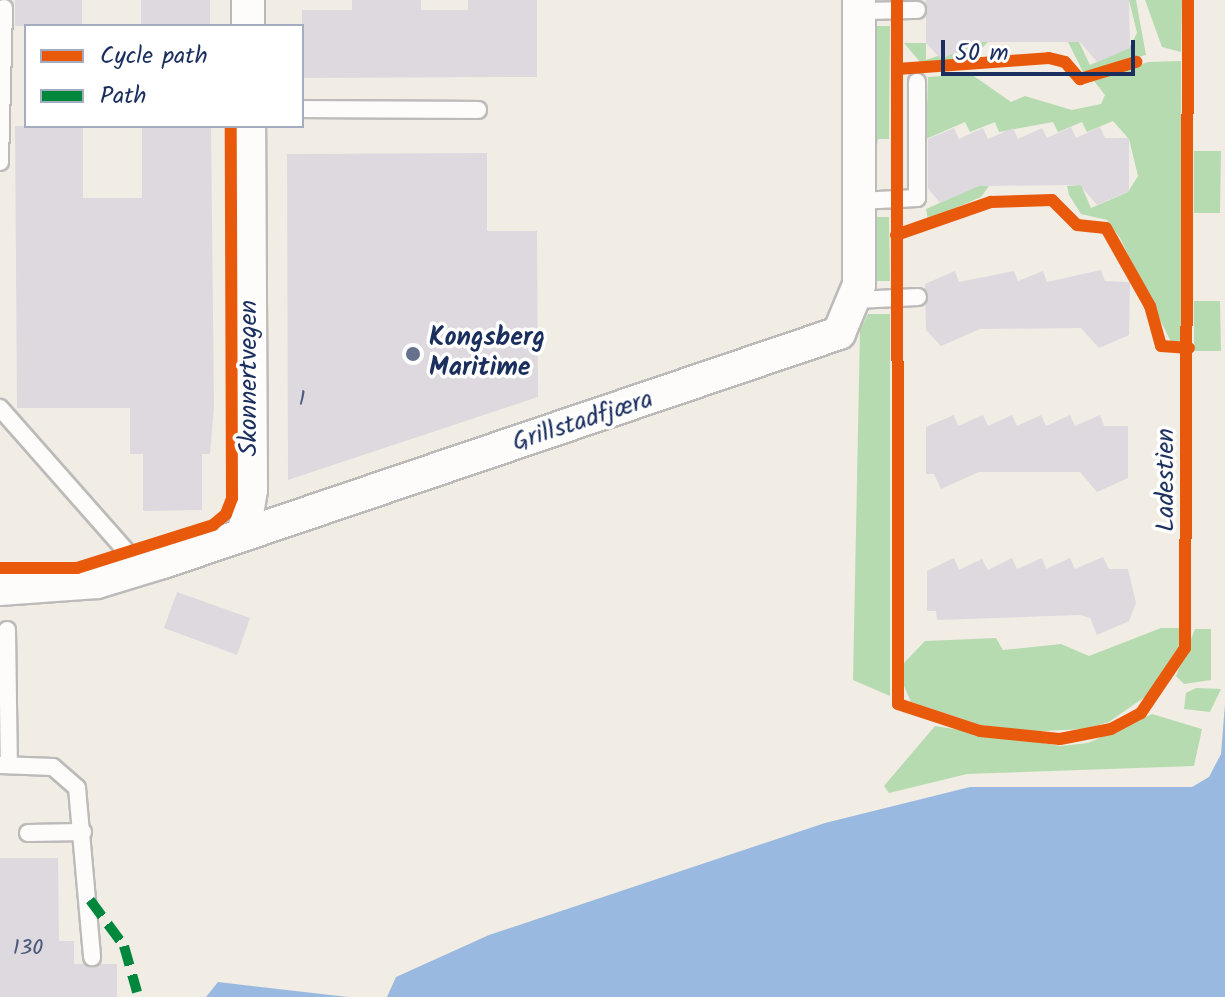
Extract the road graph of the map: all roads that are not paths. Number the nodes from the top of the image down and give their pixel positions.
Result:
1 (248, 0) edge
2 (859, 5) edge
3 (4, 8) dead end
4 (917, 10) dead end
5 (248, 24) edge
6 (917, 82) dead end
7 (304, 109) edge
8 (478, 110) dead end
9 (249, 128) edge
10 (0, 162) edge
11 (859, 201) junction
12 (918, 297) dead end
13 (856, 300) junction
14 (0, 408) edge
15 (244, 533) junction
16 (141, 568) junction
17 (0, 589) edge
18 (7, 630) dead end
19 (4, 765) edge
20 (83, 832) junction
21 (28, 833) dead end
22 (92, 957) dead end

1 - 5 street
2 - 4 lane
2 - 11 street, Grillstadfjæra
3 - 10 lane
6 - 11 lane
7 - 8 lane
9 - 15 street, Skonnertvegen
11 - 13 street, Grillstadfjæra
12 - 13 lane
13 - 15 street, Grillstadfjæra
14 - 16 lane
15 - 16 street, Grillstadfjæra
16 - 17 street, Grillstadfjæra
18 - 19 lane
19 - 20 lane
20 - 21 lane
20 - 22 lane

